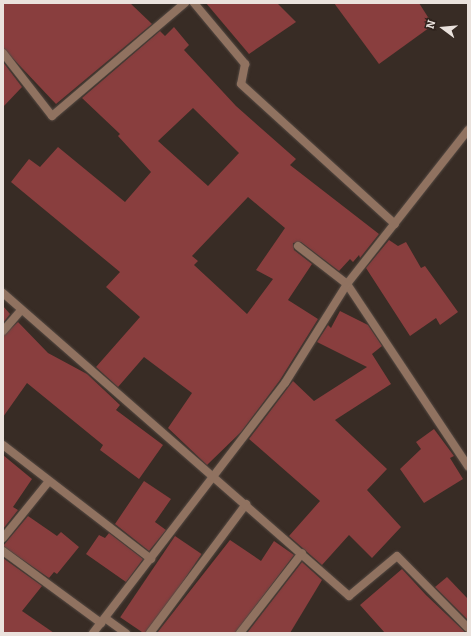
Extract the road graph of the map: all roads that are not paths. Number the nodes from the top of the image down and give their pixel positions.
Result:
1 (185, 3) edge
2 (194, 3) edge
3 (3, 53) edge
4 (468, 130) edge
5 (394, 224) junction
6 (298, 246) dead end
7 (347, 284) junction
8 (3, 293) edge
9 (21, 310) junction
10 (3, 331) edge
11 (3, 445) edge
12 (468, 466) edge
13 (214, 476) junction
14 (50, 481) junction
15 (246, 504) junction
16 (3, 538) edge
17 (3, 551) edge
18 (302, 552) junction
19 (151, 559) junction
20 (103, 621) junction
21 (468, 628) edge
22 (93, 633) edge
23 (126, 633) edge
24 (150, 633) edge
25 (240, 633) edge

1 - 3 street
2 - 5 street
4 - 5 street
5 - 7 street
6 - 7 street
7 - 12 street
7 - 13 street
8 - 9 street
9 - 10 street
9 - 13 street
11 - 14 street
13 - 15 street
13 - 19 street
14 - 16 street
14 - 19 street
15 - 18 street
15 - 24 street
17 - 20 street
18 - 21 street
18 - 25 street
19 - 20 street
20 - 22 street
20 - 23 street

